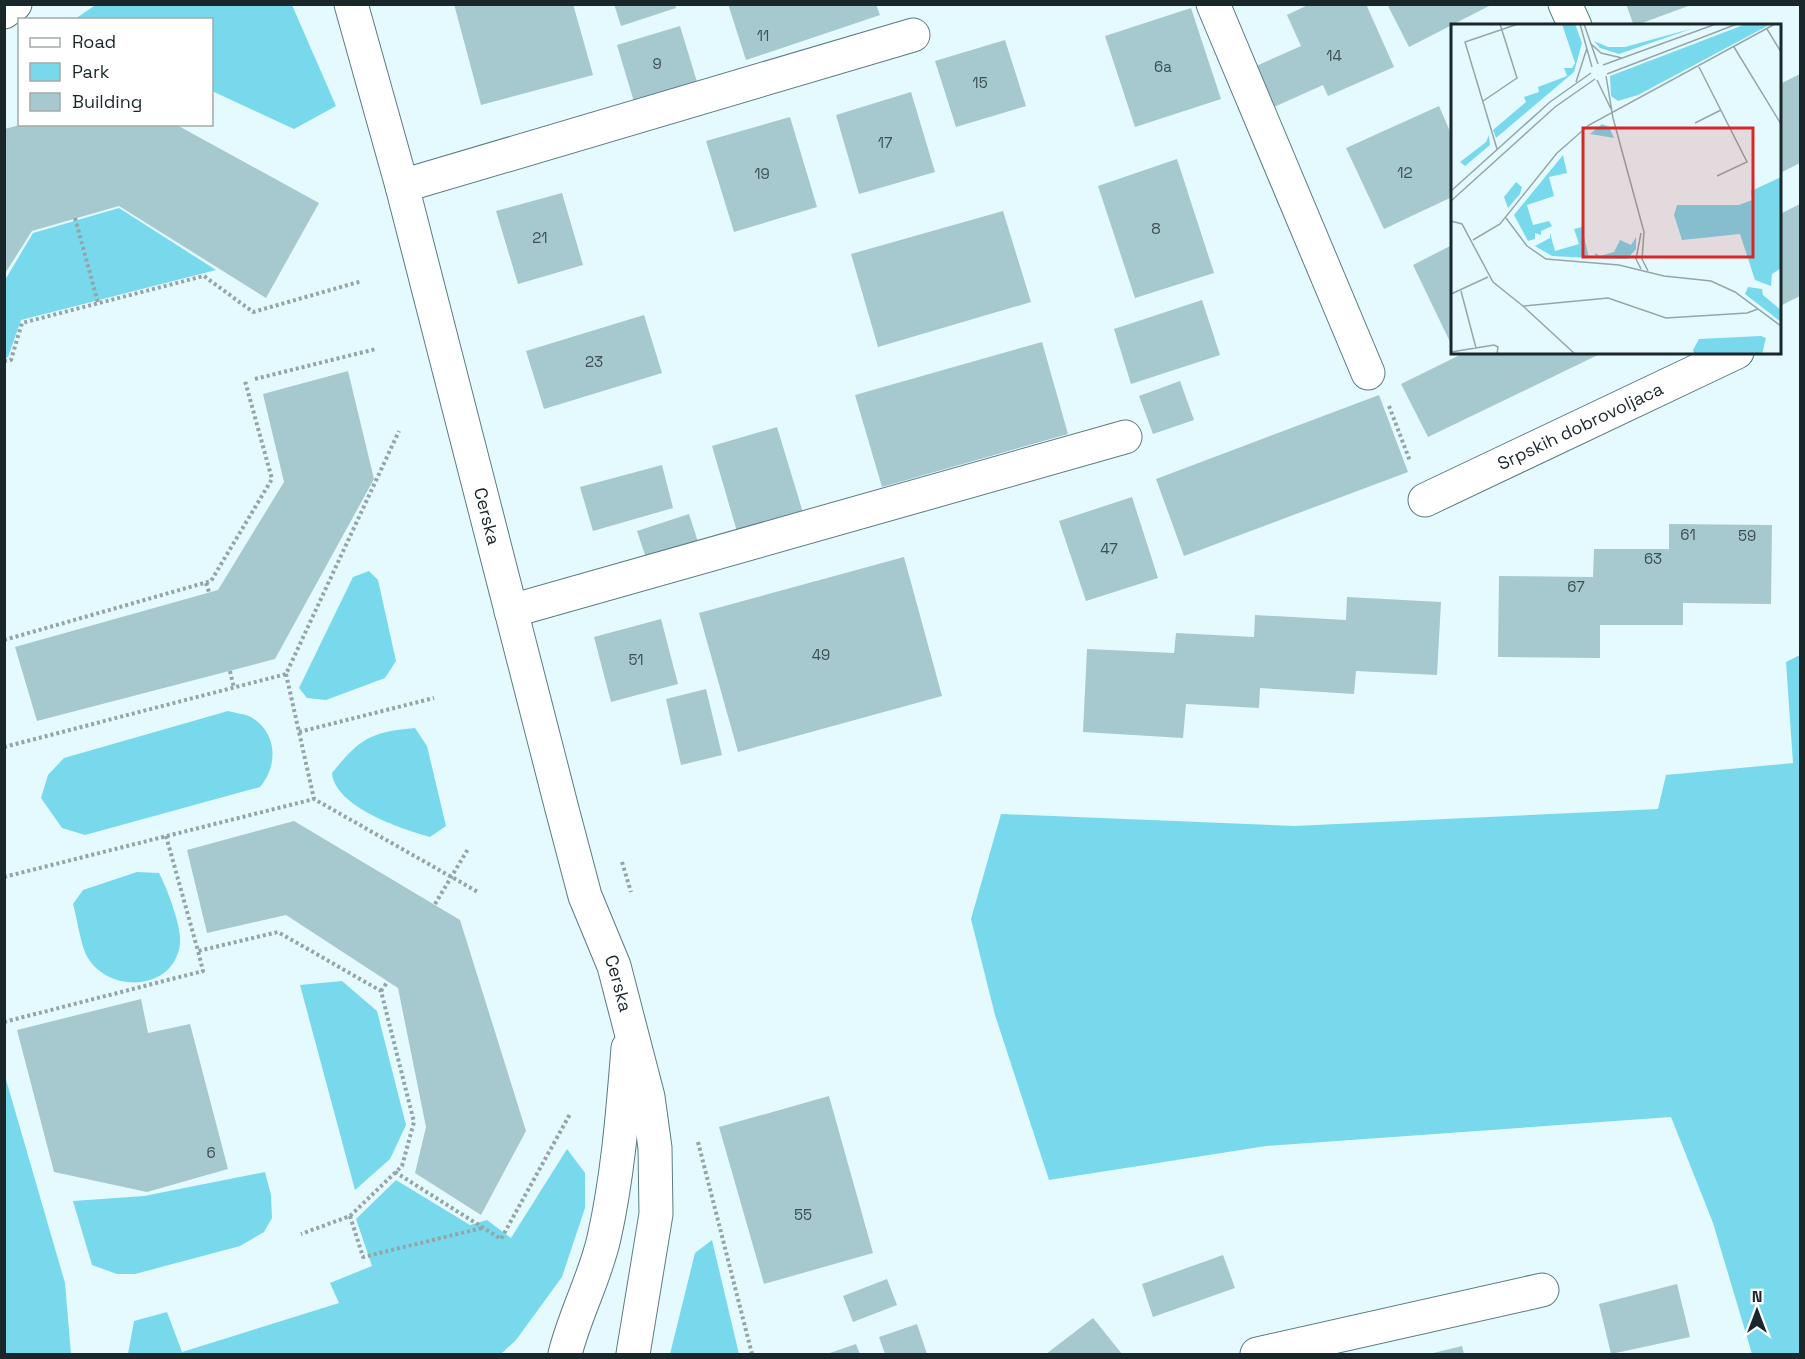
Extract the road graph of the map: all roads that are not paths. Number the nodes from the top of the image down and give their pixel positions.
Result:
1 (15, 4) edge
2 (351, 4) edge
3 (1213, 4) edge
4 (1565, 4) edge
5 (4, 12) edge
6 (1574, 24) edge
7 (913, 35) dead end
8 (402, 186) junction
9 (1735, 354) edge
10 (1368, 373) road end
11 (1125, 437) dead end
12 (1425, 500) road end
13 (511, 611) junction
14 (630, 1025) junction
15 (1542, 1290) dead end
16 (569, 1340) edge
17 (549, 1354) edge
18 (633, 1354) edge
19 (1257, 1354) edge

1 - 5 street
2 - 8 street, Cerska
3 - 10 street
4 - 6 street
7 - 8 street
8 - 13 street, Cerska
9 - 12 street, Srpskih dobrovoljaca
11 - 13 street
13 - 14 street, Cerska
14 - 16 street, Cerska
14 - 18 street, Cerska
15 - 19 street
16 - 17 street, Cerska

